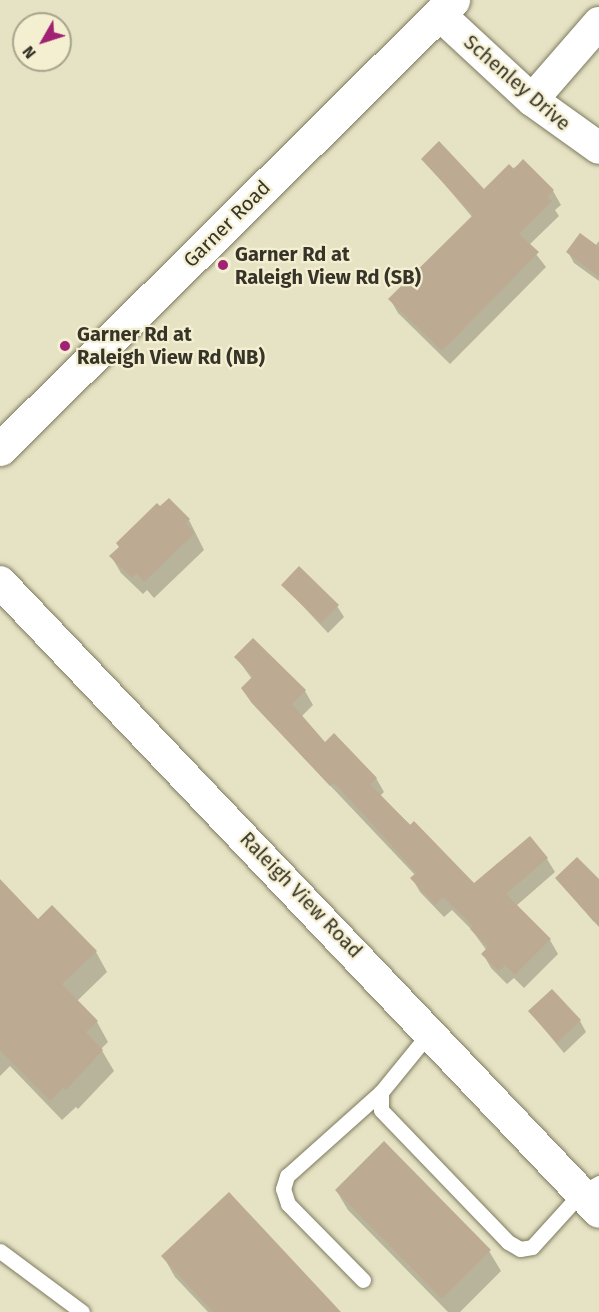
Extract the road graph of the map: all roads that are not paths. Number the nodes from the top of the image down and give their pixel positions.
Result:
1 (446, 7) edge
2 (599, 23) edge
3 (532, 99) junction
4 (599, 148) edge
5 (0, 449) edge
6 (0, 582) edge
7 (430, 1032) junction
8 (381, 1092) junction
9 (593, 1196) edge
10 (0, 1251) edge
11 (363, 1280) dead end
12 (82, 1312) edge

1 - 3 street, Schenley Drive
1 - 5 main road, Garner Road
2 - 3 street
3 - 4 street, Schenley Drive
6 - 7 street, Raleigh View Road
7 - 8 lane
7 - 9 street, Raleigh View Road
8 - 9 lane
8 - 11 lane
10 - 12 lane

